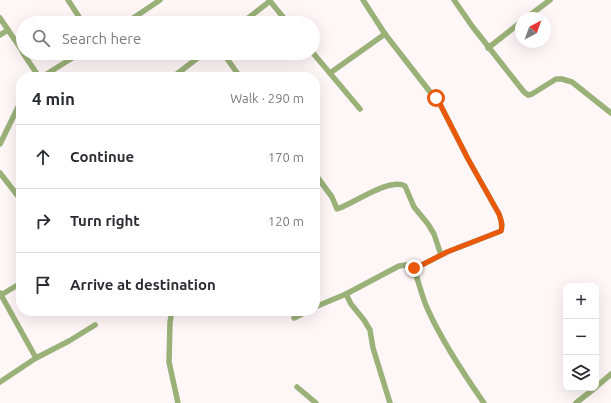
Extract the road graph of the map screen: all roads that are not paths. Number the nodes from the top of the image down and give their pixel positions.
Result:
1 (68, 0) edge
2 (160, 0) edge
3 (362, 0) edge
4 (454, 0) edge
5 (550, 0) edge
6 (269, 1) edge
7 (534, 12) edge
8 (78, 16) edge
9 (136, 16) edge
10 (251, 16) edge
11 (282, 16) edge
12 (0, 18) edge
13 (515, 27) edge
14 (8, 30) junction
15 (385, 34) junction
16 (0, 35) edge
17 (16, 42) edge
18 (488, 48) junction
19 (28, 60) edge
20 (68, 60) edge
21 (195, 60) edge
22 (229, 60) edge
23 (319, 60) edge
24 (36, 72) edge
25 (48, 72) edge
26 (179, 72) edge
27 (237, 72) edge
28 (330, 73) junction
29 (360, 109) dead end
30 (16, 111) edge
31 (611, 113) edge
32 (0, 144) edge
33 (0, 173) edge
34 (320, 181) edge
35 (16, 194) edge
36 (441, 255) junction
37 (414, 269) junction
38 (16, 286) edge
39 (1, 294) edge
40 (346, 294) junction
41 (320, 306) edge
42 (171, 316) edge
43 (298, 316) edge
44 (294, 318) dead end
45 (95, 325) dead end
46 (36, 358) junction
47 (611, 374) edge
48 (0, 382) edge
49 (599, 385) edge
50 (297, 387) dead end
51 (592, 391) edge
52 (178, 403) edge
53 (316, 403) edge
54 (390, 403) edge
55 (484, 403) edge
56 (576, 403) edge

1 - 8 street
2 - 9 street
3 - 15 street
4 - 18 street
5 - 7 street
6 - 10 street
6 - 11 street
12 - 14 street
13 - 18 street
14 - 16 street
14 - 17 street
15 - 28 street
15 - 36 street
18 - 31 street
19 - 24 street
20 - 25 street
21 - 26 street
22 - 27 street
23 - 28 street
28 - 29 street
30 - 32 street
33 - 35 street
34 - 36 street
36 - 37 street
37 - 40 street
37 - 55 street
38 - 39 street
39 - 46 street
40 - 41 street
40 - 54 street
42 - 52 street
43 - 44 street
45 - 46 street
46 - 48 street
47 - 49 street
50 - 53 street
51 - 56 street

